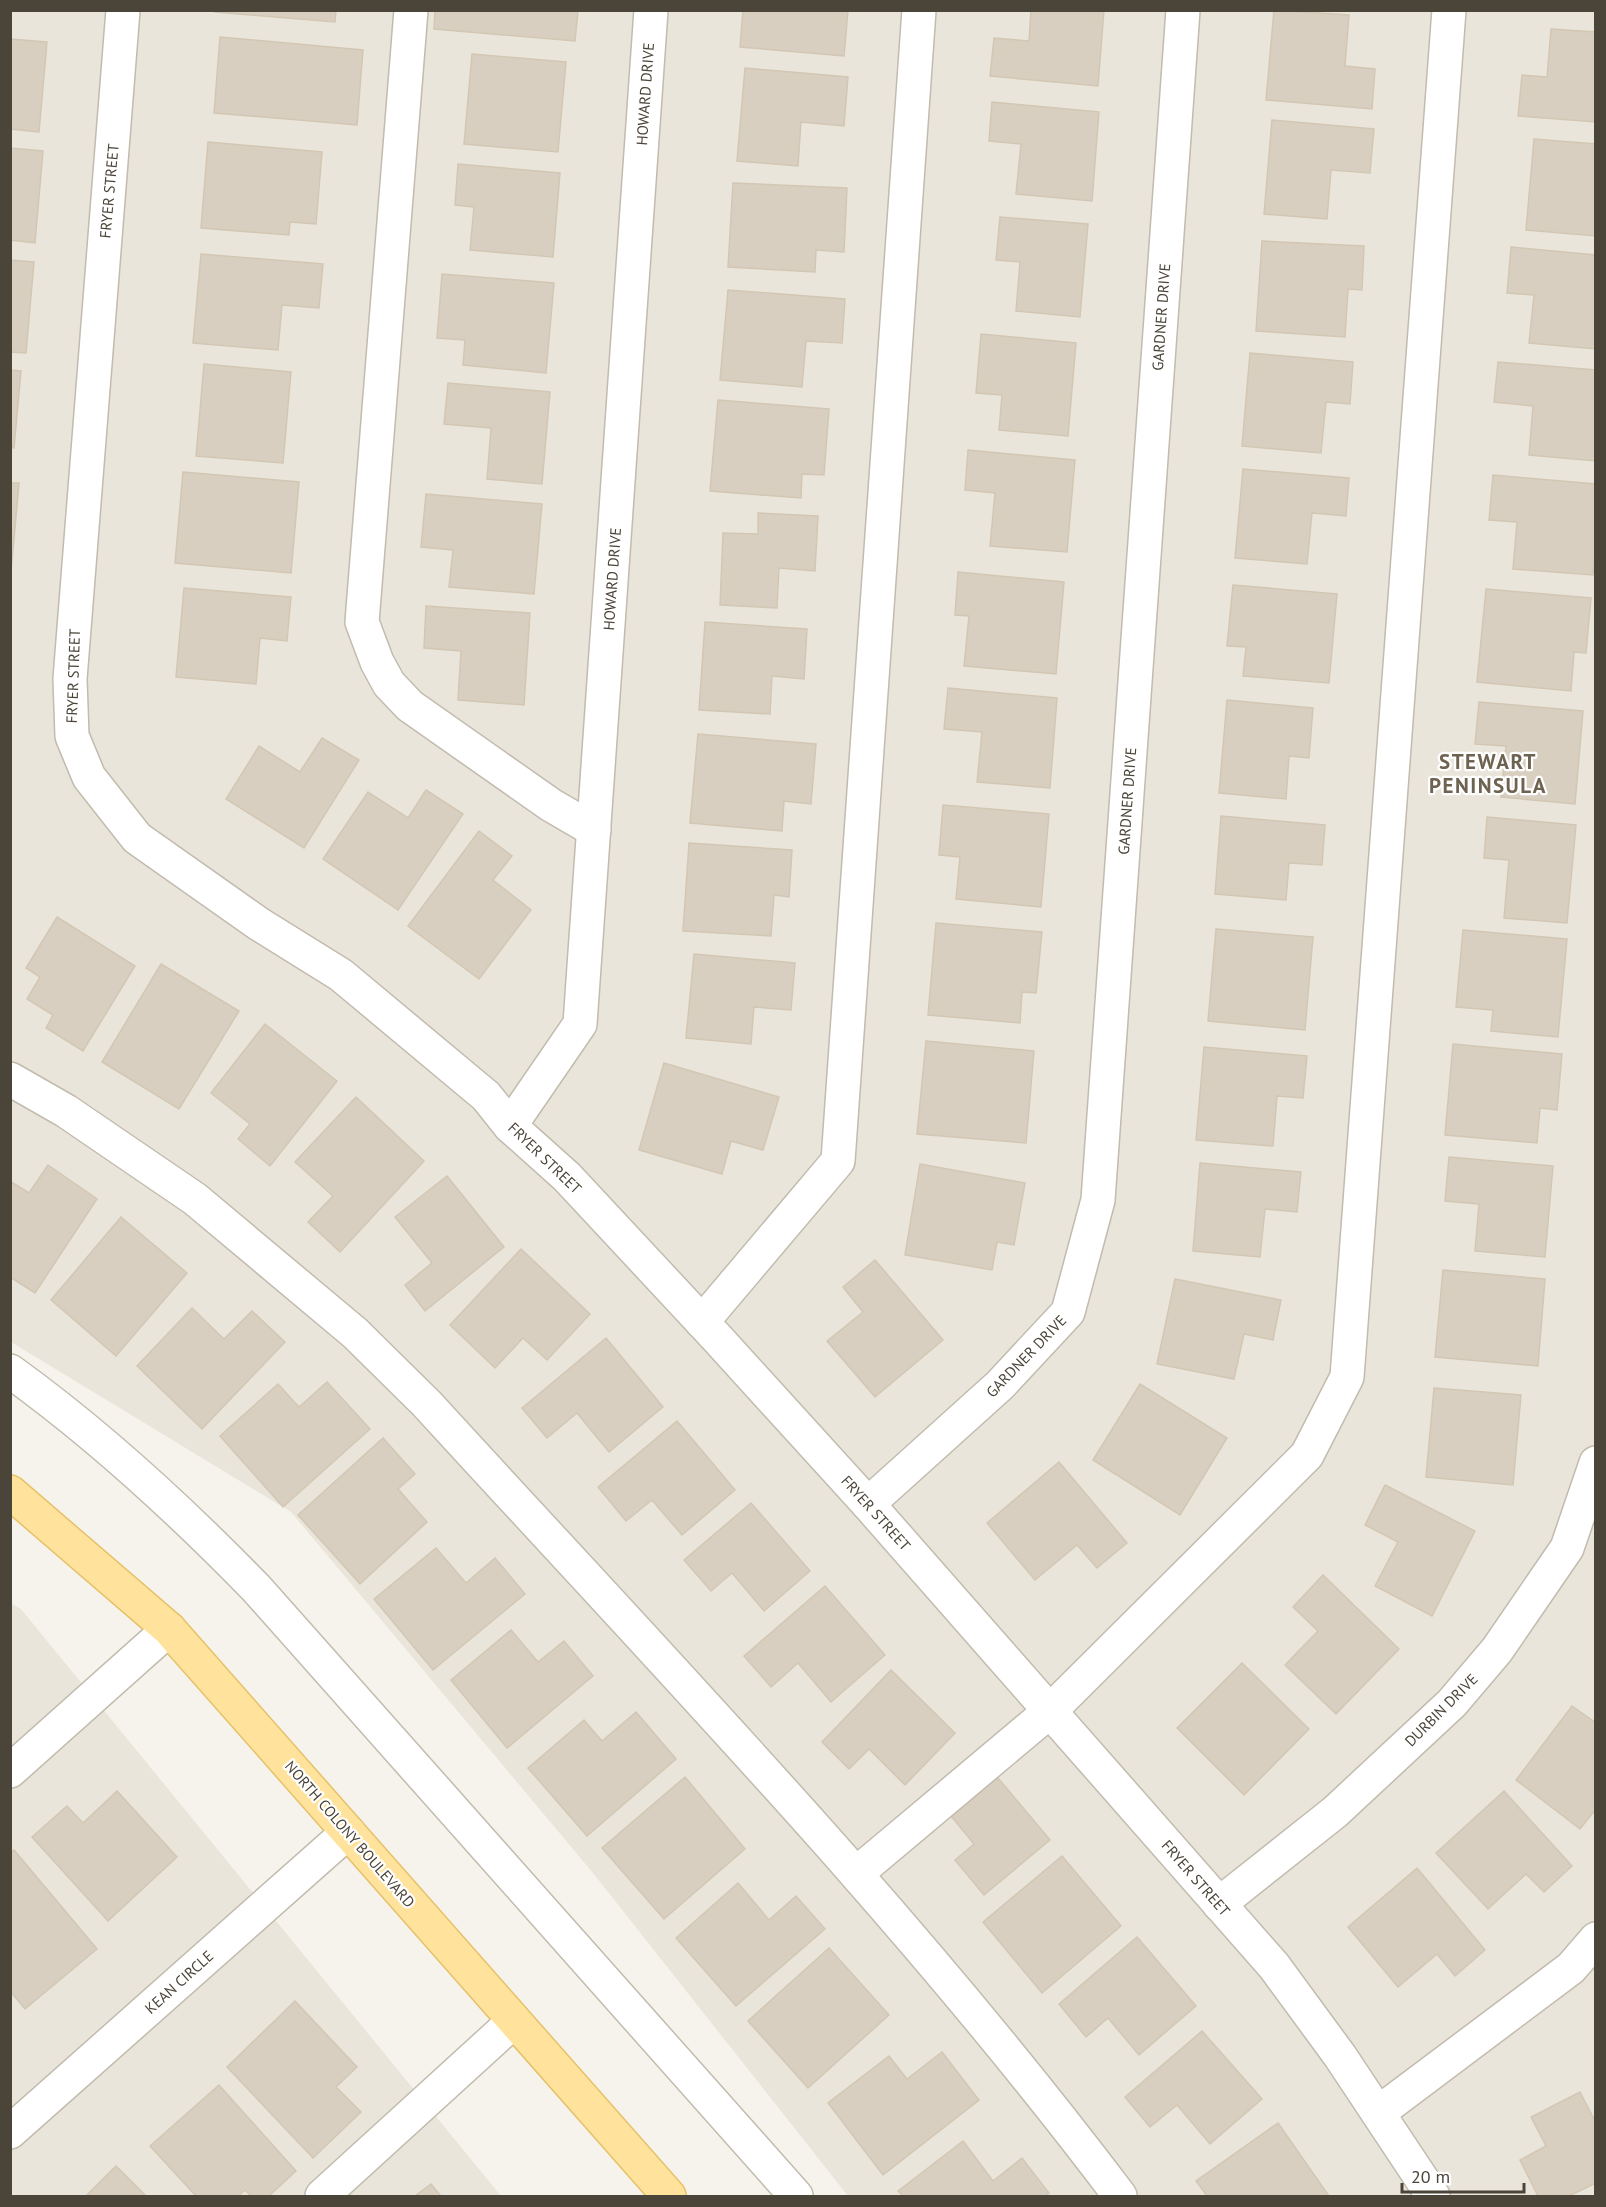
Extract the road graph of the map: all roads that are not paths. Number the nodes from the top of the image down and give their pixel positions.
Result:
1 (123, 10) edge
2 (411, 10) edge
3 (651, 10) edge
4 (919, 10) edge
5 (1183, 10) edge
6 (1449, 10) edge
7 (594, 830) junction
8 (10, 1079) edge
9 (510, 1126) junction
10 (702, 1322) junction
11 (10, 1371) edge
12 (1596, 1463) edge
13 (10, 1492) edge
14 (868, 1504) junction
15 (169, 1629) junction
16 (1050, 1711) junction
17 (10, 1771) edge
18 (348, 1832) junction
19 (857, 1873) junction
20 (1219, 1904) junction
21 (1596, 1940) edge
22 (514, 2021) junction
23 (1378, 2113) junction
24 (10, 2132) edge
25 (322, 2196) edge
26 (669, 2196) edge
27 (796, 2196) edge
28 (1120, 2196) edge
29 (1433, 2196) edge

1 - 9 street, FRYER STREET
2 - 7 street
3 - 7 street, HOWARD DRIVE
4 - 10 street
5 - 14 street, GARDNER DRIVE
6 - 16 street
7 - 9 street, HOWARD DRIVE
8 - 19 street
9 - 10 street, FRYER STREET
10 - 14 street, FRYER STREET
11 - 27 street
12 - 20 street, DURBIN DRIVE
13 - 15 main road, NORTH COLONY BOULEVARD
14 - 16 street, FRYER STREET
15 - 17 street
15 - 18 main road, NORTH COLONY BOULEVARD
16 - 19 street
16 - 20 street, FRYER STREET
18 - 22 main road, NORTH COLONY BOULEVARD
18 - 24 street, KEAN CIRCLE
19 - 28 street
20 - 23 street, FRYER STREET
21 - 23 street
22 - 25 street
22 - 26 main road, NORTH COLONY BOULEVARD
23 - 29 street, FRYER STREET

